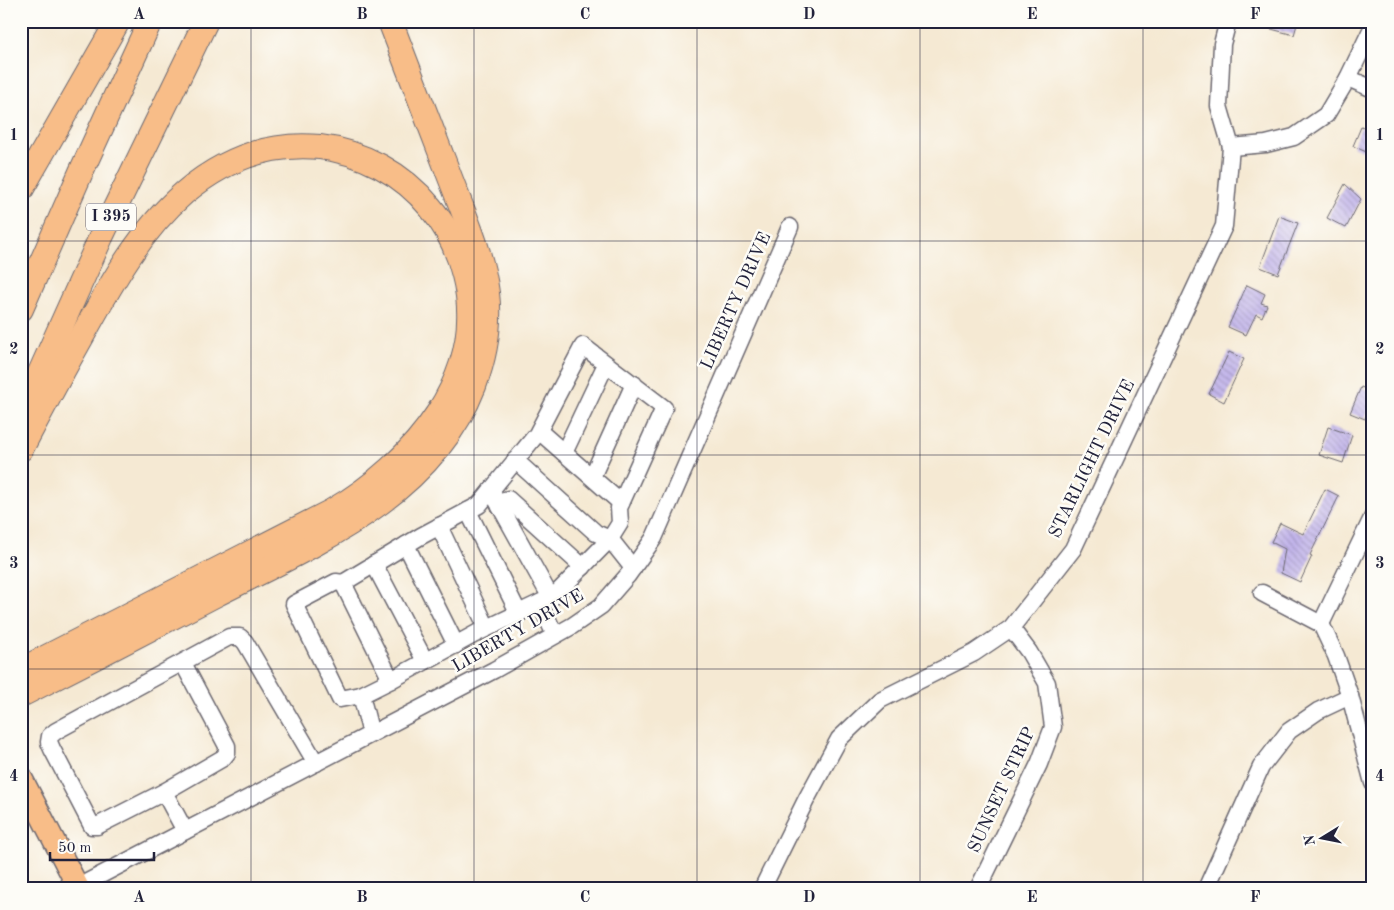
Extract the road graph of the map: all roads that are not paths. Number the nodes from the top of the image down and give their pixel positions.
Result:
1 (118, 21) edge
2 (150, 21) edge
3 (206, 21) edge
4 (390, 21) edge
5 (1228, 21) edge
6 (1373, 26) edge
7 (1348, 78) junction
8 (1373, 89) edge
9 (1231, 147) junction
10 (21, 190) edge
11 (790, 227) dead end
12 (21, 309) edge
13 (606, 364) junction
14 (634, 384) junction
15 (21, 416) edge
16 (539, 431) junction
17 (21, 449) edge
18 (564, 453) junction
19 (515, 460) junction
20 (592, 477) junction
21 (491, 490) junction
22 (621, 503) junction
23 (500, 507) junction
24 (468, 511) junction
25 (1373, 516) edge
26 (439, 526) junction
27 (610, 539) junction
28 (406, 545) junction
29 (374, 564) junction
30 (583, 567) junction
31 (633, 568) junction
32 (343, 583) junction
33 (1262, 593) dead end
34 (546, 601) junction
35 (518, 614) junction
36 (1321, 624) junction
37 (487, 628) junction
38 (1011, 628) junction
39 (556, 635) junction
40 (456, 645) junction
41 (425, 662) junction
42 (183, 663) junction
43 (21, 670) edge
44 (391, 680) junction
45 (21, 695) edge
46 (360, 695) junction
47 (1350, 696) junction
48 (371, 734) junction
49 (316, 763) junction
50 (21, 777) edge
51 (1373, 783) edge
52 (164, 792) junction
53 (185, 831) junction
54 (77, 888) edge
55 (762, 889) edge
56 (978, 889) edge
57 (1206, 889) edge

1 - 10 highway
2 - 12 highway, I 395
3 - 15 highway, I 395
4 - 45 highway
5 - 9 street, STARLIGHT DRIVE
6 - 7 street
7 - 8 street
7 - 9 street
9 - 38 street, STARLIGHT DRIVE
11 - 31 street, LIBERTY DRIVE
13 - 14 street
13 - 16 street
13 - 18 street
14 - 20 street
14 - 22 street
16 - 18 street
16 - 19 street
17 - 43 highway
18 - 20 street
19 - 21 street
19 - 27 street
20 - 22 street
21 - 23 street
21 - 24 street
22 - 27 street
23 - 30 street
23 - 34 street
24 - 26 street
24 - 35 street
25 - 36 street
26 - 28 street
26 - 37 street
27 - 30 street
27 - 31 street
28 - 29 street
28 - 40 street
29 - 32 street
29 - 41 street
30 - 34 street
31 - 39 street, LIBERTY DRIVE
32 - 44 street
32 - 46 street
33 - 36 street
34 - 35 street
34 - 39 street
35 - 37 street
36 - 47 street
37 - 40 street
38 - 55 street, STARLIGHT DRIVE
38 - 56 street, SUNSET STRIP
39 - 48 street, LIBERTY DRIVE
40 - 41 street
41 - 44 street
42 - 49 street
42 - 52 street
42 - 52 street
44 - 46 street
46 - 48 street
47 - 51 street
47 - 57 street
48 - 49 street, LIBERTY DRIVE
49 - 53 street, LIBERTY DRIVE
50 - 54 main road
52 - 53 street
53 - 54 street, LIBERTY DRIVE

